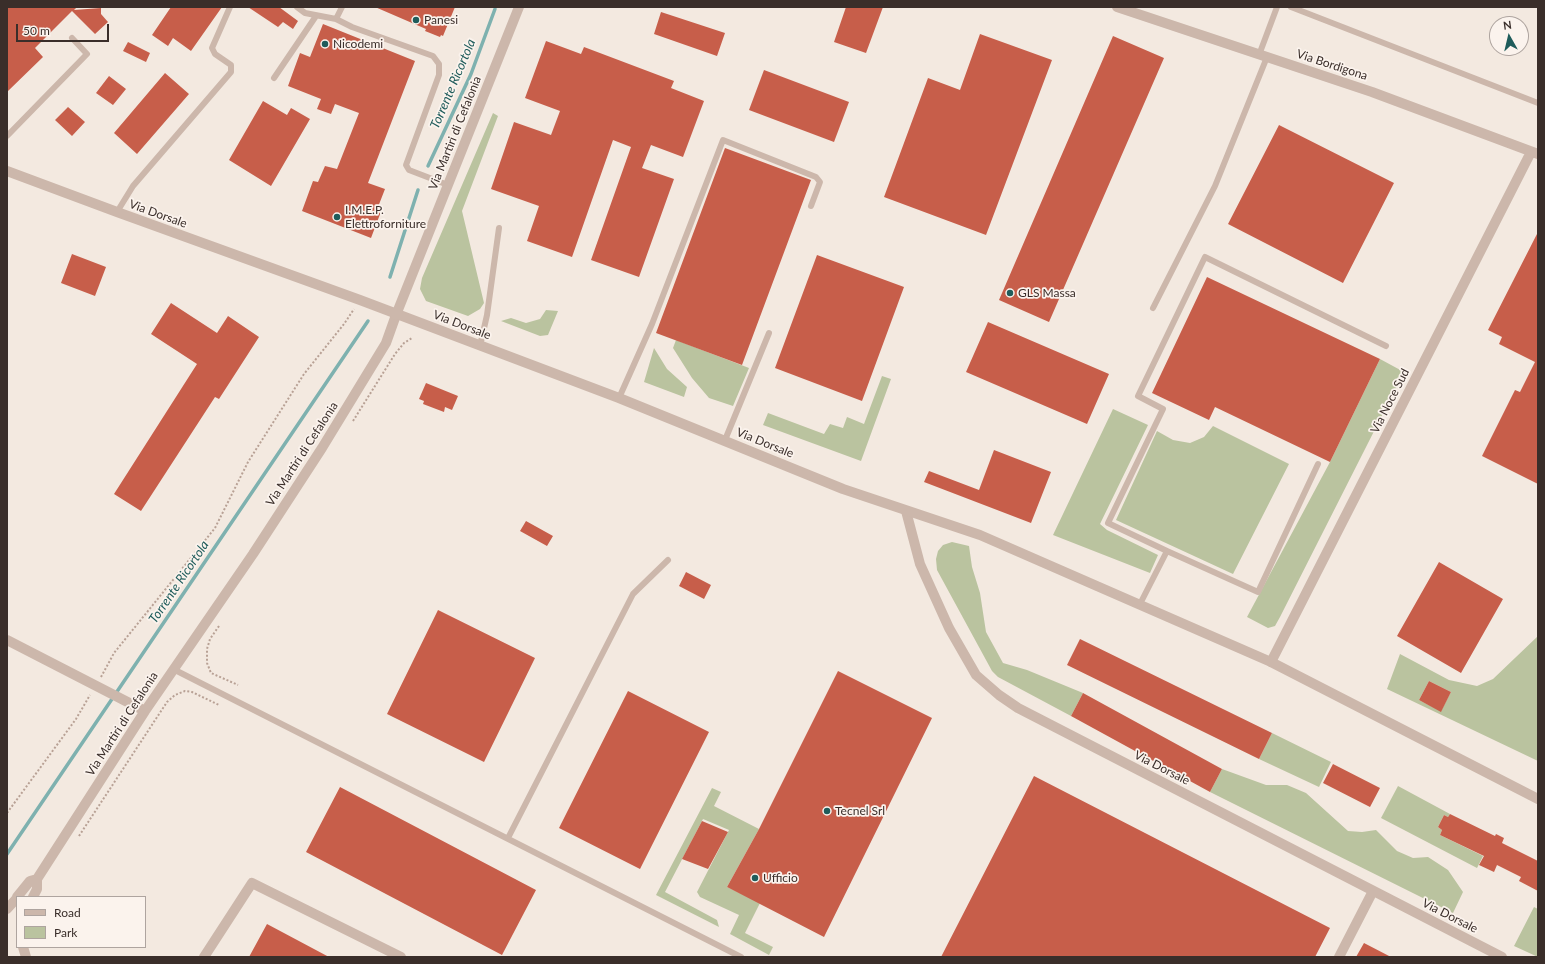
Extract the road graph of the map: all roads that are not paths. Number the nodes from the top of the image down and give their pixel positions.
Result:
1 (230, 7) edge
2 (297, 7) edge
3 (342, 7) edge
4 (519, 7) edge
5 (1117, 7) edge
6 (1276, 7) edge
7 (1291, 7) edge
8 (316, 16) junction
9 (336, 19) junction
10 (72, 38) dead end
11 (1263, 56) junction
12 (274, 78) dead end
13 (1538, 103) edge
14 (7, 136) edge
15 (1534, 153) edge
16 (7, 171) edge
17 (448, 185) junction
18 (811, 206) dead end
19 (117, 212) junction
20 (499, 228) dead end
21 (1153, 308) dead end
22 (396, 314) junction
23 (769, 333) dead end
24 (480, 346) junction
25 (1386, 346) dead end
26 (619, 398) junction
27 (725, 440) junction
28 (1318, 464) dead end
29 (906, 511) junction
30 (1166, 551) junction
31 (668, 560) dead end
32 (1140, 604) junction
33 (7, 640) edge
34 (1271, 662) junction
35 (173, 669) junction
36 (144, 711) junction
37 (1538, 798) edge
38 (508, 838) junction
39 (37, 879) junction
40 (1373, 891) junction
41 (18, 896) edge
42 (34, 896) edge
43 (16, 898) edge
44 (7, 910) edge
45 (204, 957) edge
46 (401, 957) edge
47 (741, 957) edge
48 (1339, 957) edge
49 (1502, 957) edge

1 - 19 lane
2 - 8 lane
3 - 9 lane
4 - 17 street, Via Martiri di Cefalonia
5 - 11 street, Via Bordigona
6 - 11 lane
7 - 13 lane
8 - 9 lane
8 - 12 lane
9 - 17 lane
10 - 14 lane
11 - 15 street, Via Bordigona
11 - 21 lane
15 - 34 street, Via Noce Sud
16 - 19 street, Via Dorsale
17 - 22 street, Via Martiri di Cefalonia
18 - 26 lane
19 - 22 street, Via Dorsale
20 - 24 lane
22 - 24 street, Via Dorsale
22 - 35 street, Via Martiri di Cefalonia
23 - 27 lane
24 - 26 street, Via Dorsale
25 - 30 lane
26 - 27 street, Via Dorsale
27 - 29 street, Via Dorsale
28 - 30 lane
29 - 32 street, Via Dorsale
29 - 40 street, Via Dorsale
30 - 32 lane
31 - 38 lane
32 - 34 street, Via Dorsale
33 - 36 street, Via Martiri di Cefalonia
34 - 37 street, Via Dorsale
35 - 36 street, Via Martiri di Cefalonia
35 - 38 lane
36 - 39 street, Via Martiri di Cefalonia
38 - 47 lane
39 - 41 street, Via Martiri di Cefalonia
39 - 42 street, Via Martiri di Cefalonia
40 - 48 street
40 - 49 street, Via Dorsale
43 - 44 street, Via Martiri di Cefalonia
45 - 46 street

